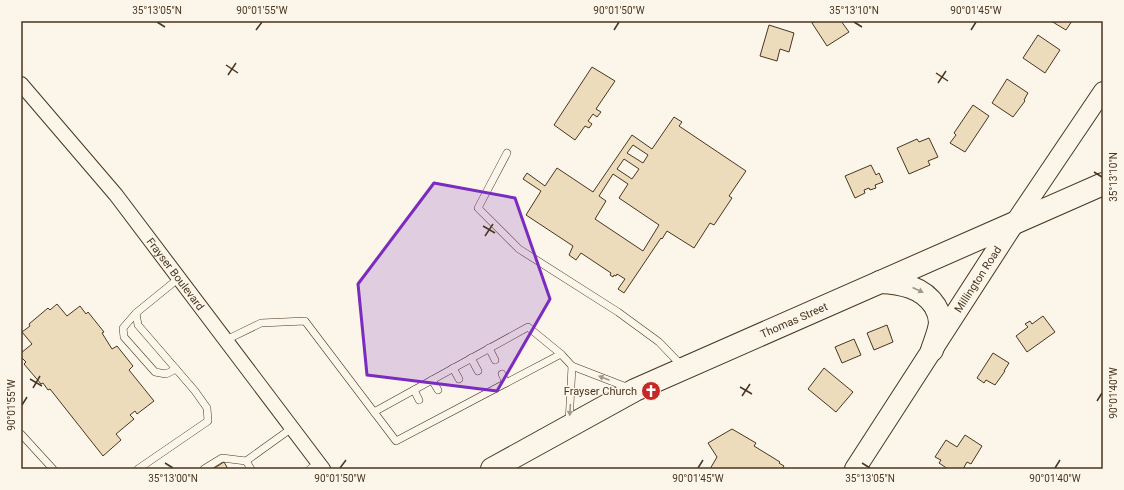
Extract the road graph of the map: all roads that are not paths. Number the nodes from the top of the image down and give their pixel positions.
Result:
1 (21, 84) edge
2 (1103, 90) edge
3 (506, 153) dead end
4 (1103, 184) edge
5 (1014, 224) junction
6 (179, 278) junction
7 (880, 282) junction
8 (136, 313) junction
9 (226, 340) junction
10 (489, 348) junction
11 (932, 350) junction
12 (561, 354) junction
13 (471, 358) junction
14 (495, 360) dead end
15 (572, 366) junction
16 (453, 368) junction
17 (684, 368) junction
18 (176, 369) junction
19 (478, 371) dead end
20 (502, 374) dead end
21 (459, 379) dead end
22 (432, 380) junction
23 (506, 382) junction
24 (485, 384) dead end
25 (414, 390) junction
26 (438, 390) dead end
27 (635, 390) junction
28 (489, 392) junction
29 (467, 394) dead end
30 (420, 400) dead end
31 (471, 402) junction
32 (374, 412) junction
33 (568, 427) junction
34 (292, 428) junction
35 (21, 434) edge
36 (246, 461) junction
37 (318, 467) edge
38 (53, 469) edge
39 (138, 469) edge
40 (204, 469) edge
41 (251, 469) edge
42 (492, 469) edge
43 (855, 469) edge

1 - 6 street, Frayser Boulevard
2 - 5 street, Millington Road
3 - 17 lane
4 - 5 highway, Thomas Street
5 - 7 highway, Thomas Street
5 - 11 main road, Millington Road
6 - 8 lane
6 - 9 street, Frayser Boulevard
7 -> 11 highway
7 - 17 highway, Thomas Street
8 - 18 lane
8 - 18 lane
9 - 32 lane
9 - 34 street, Frayser Boulevard
10 - 12 lane
10 - 13 lane
10 - 14 lane
11 - 43 main road, Millington Road
12 - 15 lane
12 - 23 lane
13 - 16 lane
13 - 19 lane
27 -> 15 lane
15 -> 33 lane
16 - 21 lane
16 - 22 lane
17 - 27 highway, Thomas Street
18 - 39 lane
20 - 23 lane
22 - 25 lane
22 - 26 lane
23 - 28 lane
24 - 28 lane
25 - 30 lane
25 - 32 lane
27 - 33 highway, Thomas Street
28 - 31 lane
29 - 31 lane
31 - 32 lane
33 - 42 highway, Thomas Street
34 - 36 lane
34 - 37 street, Frayser Boulevard
35 - 38 lane
36 - 40 lane
36 - 41 lane

